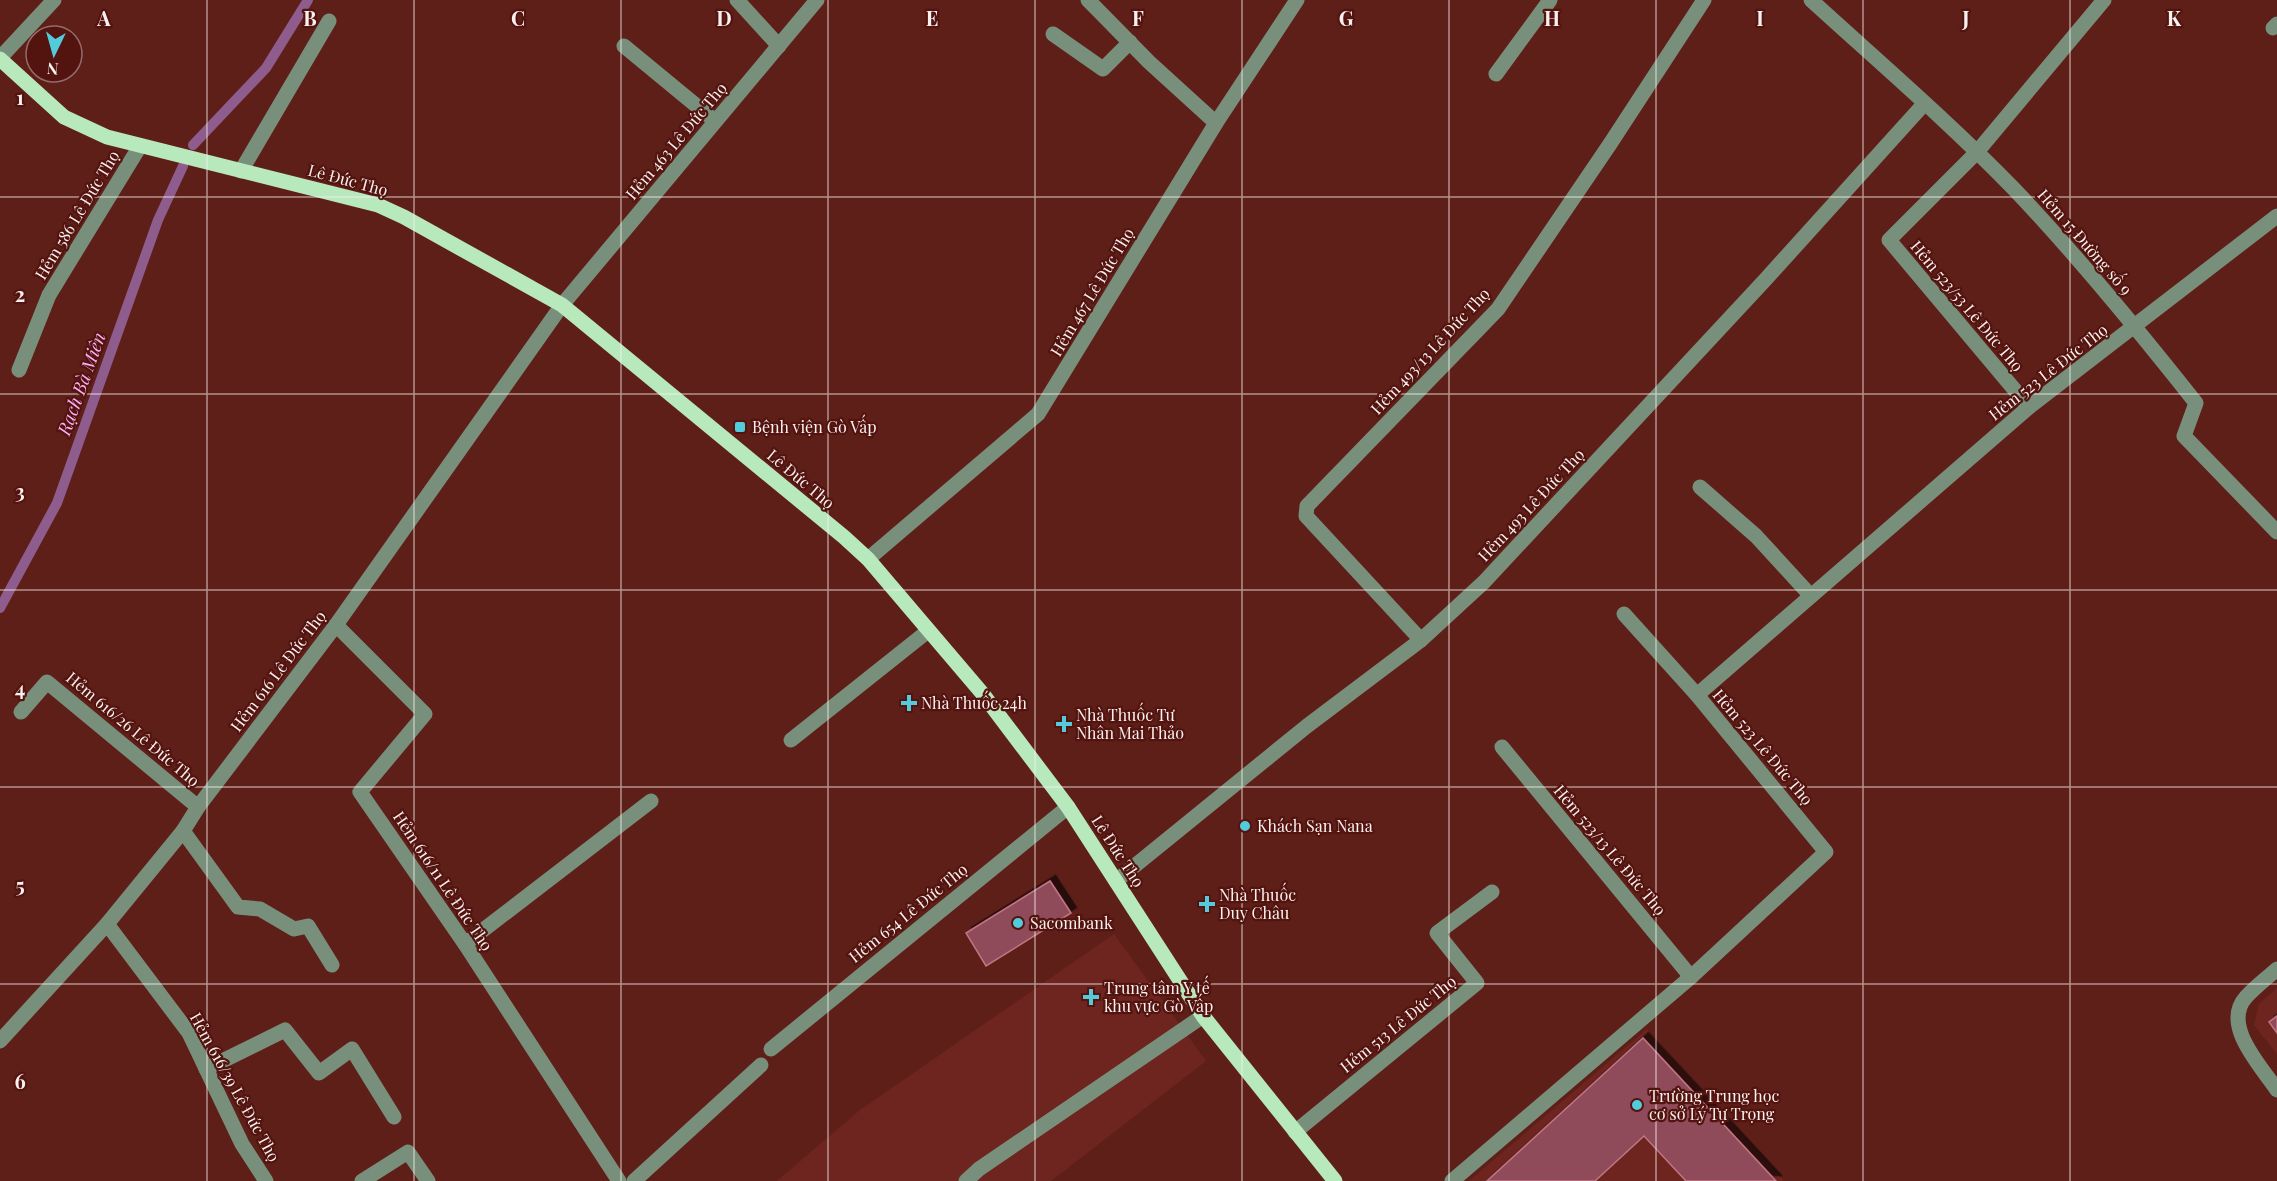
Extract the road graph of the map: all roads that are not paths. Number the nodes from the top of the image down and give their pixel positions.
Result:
1 (54, 0) edge
2 (737, 0) edge
3 (818, 0) edge
4 (1088, 0) edge
5 (1297, 0) edge
6 (1550, 0) edge
7 (1811, 0) edge
8 (2104, 0) edge
9 (1696, 3) edge
10 (329, 21) dead end
11 (1053, 34) dead end
12 (1130, 42) junction
13 (624, 46) dead end
14 (779, 46) junction
15 (0, 58) edge
16 (1496, 74) dead end
17 (1924, 104) junction
18 (715, 122) junction
19 (1216, 123) junction
20 (140, 146) junction
21 (1977, 152) junction
22 (241, 171) junction
23 (2277, 216) edge
24 (562, 305) junction
25 (2136, 327) junction
26 (19, 370) dead end
27 (2029, 407) junction
28 (1700, 487) dead end
29 (2277, 532) edge
30 (868, 559) junction
31 (1811, 596) junction
32 (1624, 614) dead end
33 (336, 625) junction
34 (928, 631) junction
35 (1421, 640) junction
36 (1697, 695) junction
37 (21, 712) dead end
38 (791, 740) dead end
39 (1502, 747) dead end
40 (651, 801) dead end
41 (198, 807) junction
42 (1068, 807) junction
43 (183, 831) junction
44 (1116, 881) junction
45 (1492, 892) dead end
46 (107, 924) junction
47 (465, 944) junction
48 (332, 965) dead end
49 (2277, 969) edge
50 (1691, 977) junction
51 (1203, 1016) junction
52 (0, 1041) edge
53 (771, 1049) dead end
54 (761, 1065) dead end
55 (206, 1069) junction
56 (2277, 1090) edge
57 (394, 1117) dead end
58 (1295, 1132) junction
59 (266, 1181) edge
60 (362, 1181) edge
61 (428, 1181) edge
62 (619, 1181) edge
63 (634, 1181) edge
64 (966, 1181) edge
65 (1335, 1181) edge
66 (1452, 1181) edge

1 - 15 street
2 - 14 street
3 - 14 street, Hẻm 463 Lê Đức Thọ
4 - 12 street
5 - 19 street, Hẻm 467 Lê Đức Thọ
6 - 16 street
7 - 17 street, Hẻm 15 Đường số 9
8 - 21 street
9 - 35 street, Hẻm 493/13 Lê Đức Thọ
10 - 22 street
11 - 12 street
12 - 19 street
13 - 18 street
14 - 18 street, Hẻm 463 Lê Đức Thọ
15 - 20 main road, Lê Đức Thọ
17 - 21 street, Hẻm 15 Đường số 9
17 - 35 street, Hẻm 493 Lê Đức Thọ
18 - 24 street, Hẻm 463 Lê Đức Thọ
19 - 30 street, Hẻm 467 Lê Đức Thọ
20 - 22 main road, Lê Đức Thọ
20 - 26 street, Hẻm 586 Lê Đức Thọ
21 - 25 street, Hẻm 15 Đường số 9
21 - 27 street, Hẻm 523/53 Lê Đức Thọ
22 - 24 main road, Lê Đức Thọ
23 - 25 street, Hẻm 523 Lê Đức Thọ
24 - 30 main road, Lê Đức Thọ
24 - 33 street, Hẻm 616 Lê Đức Thọ
25 - 27 street, Hẻm 523 Lê Đức Thọ
25 - 29 street, Hẻm 15 Đường số 9
27 - 31 street, Hẻm 523 Lê Đức Thọ
28 - 31 street
30 - 34 main road, Lê Đức Thọ
31 - 36 street, Hẻm 523 Lê Đức Thọ
32 - 36 street
33 - 41 street, Hẻm 616 Lê Đức Thọ
33 - 47 street, Hẻm 616/11 Lê Đức Thọ
34 - 38 street
34 - 42 main road, Lê Đức Thọ
35 - 44 street, Hẻm 493 Lê Đức Thọ
36 - 50 street, Hẻm 523 Lê Đức Thọ
37 - 41 street, Hẻm 616/26 Lê Đức Thọ
39 - 50 street, Hẻm 523/13 Lê Đức Thọ
40 - 47 street
41 - 43 street, Hẻm 616 Lê Đức Thọ
42 - 44 main road, Lê Đức Thọ
42 - 53 street, Hẻm 654 Lê Đức Thọ
43 - 46 street, Hẻm 616 Lê Đức Thọ
43 - 48 street
44 - 51 main road, Lê Đức Thọ
45 - 58 street, Hẻm 513 Lê Đức Thọ
46 - 52 street, Hẻm 616 Lê Đức Thọ
46 - 55 street, Hẻm 616/39 Lê Đức Thọ
47 - 62 street, Hẻm 616/11 Lê Đức Thọ
49 - 56 street
50 - 66 street, Hẻm 523 Lê Đức Thọ
51 - 58 main road, Lê Đức Thọ
51 - 64 street
54 - 63 street
55 - 57 street
55 - 59 street, Hẻm 616/39 Lê Đức Thọ
58 - 65 main road, Lê Đức Thọ
60 - 61 street

